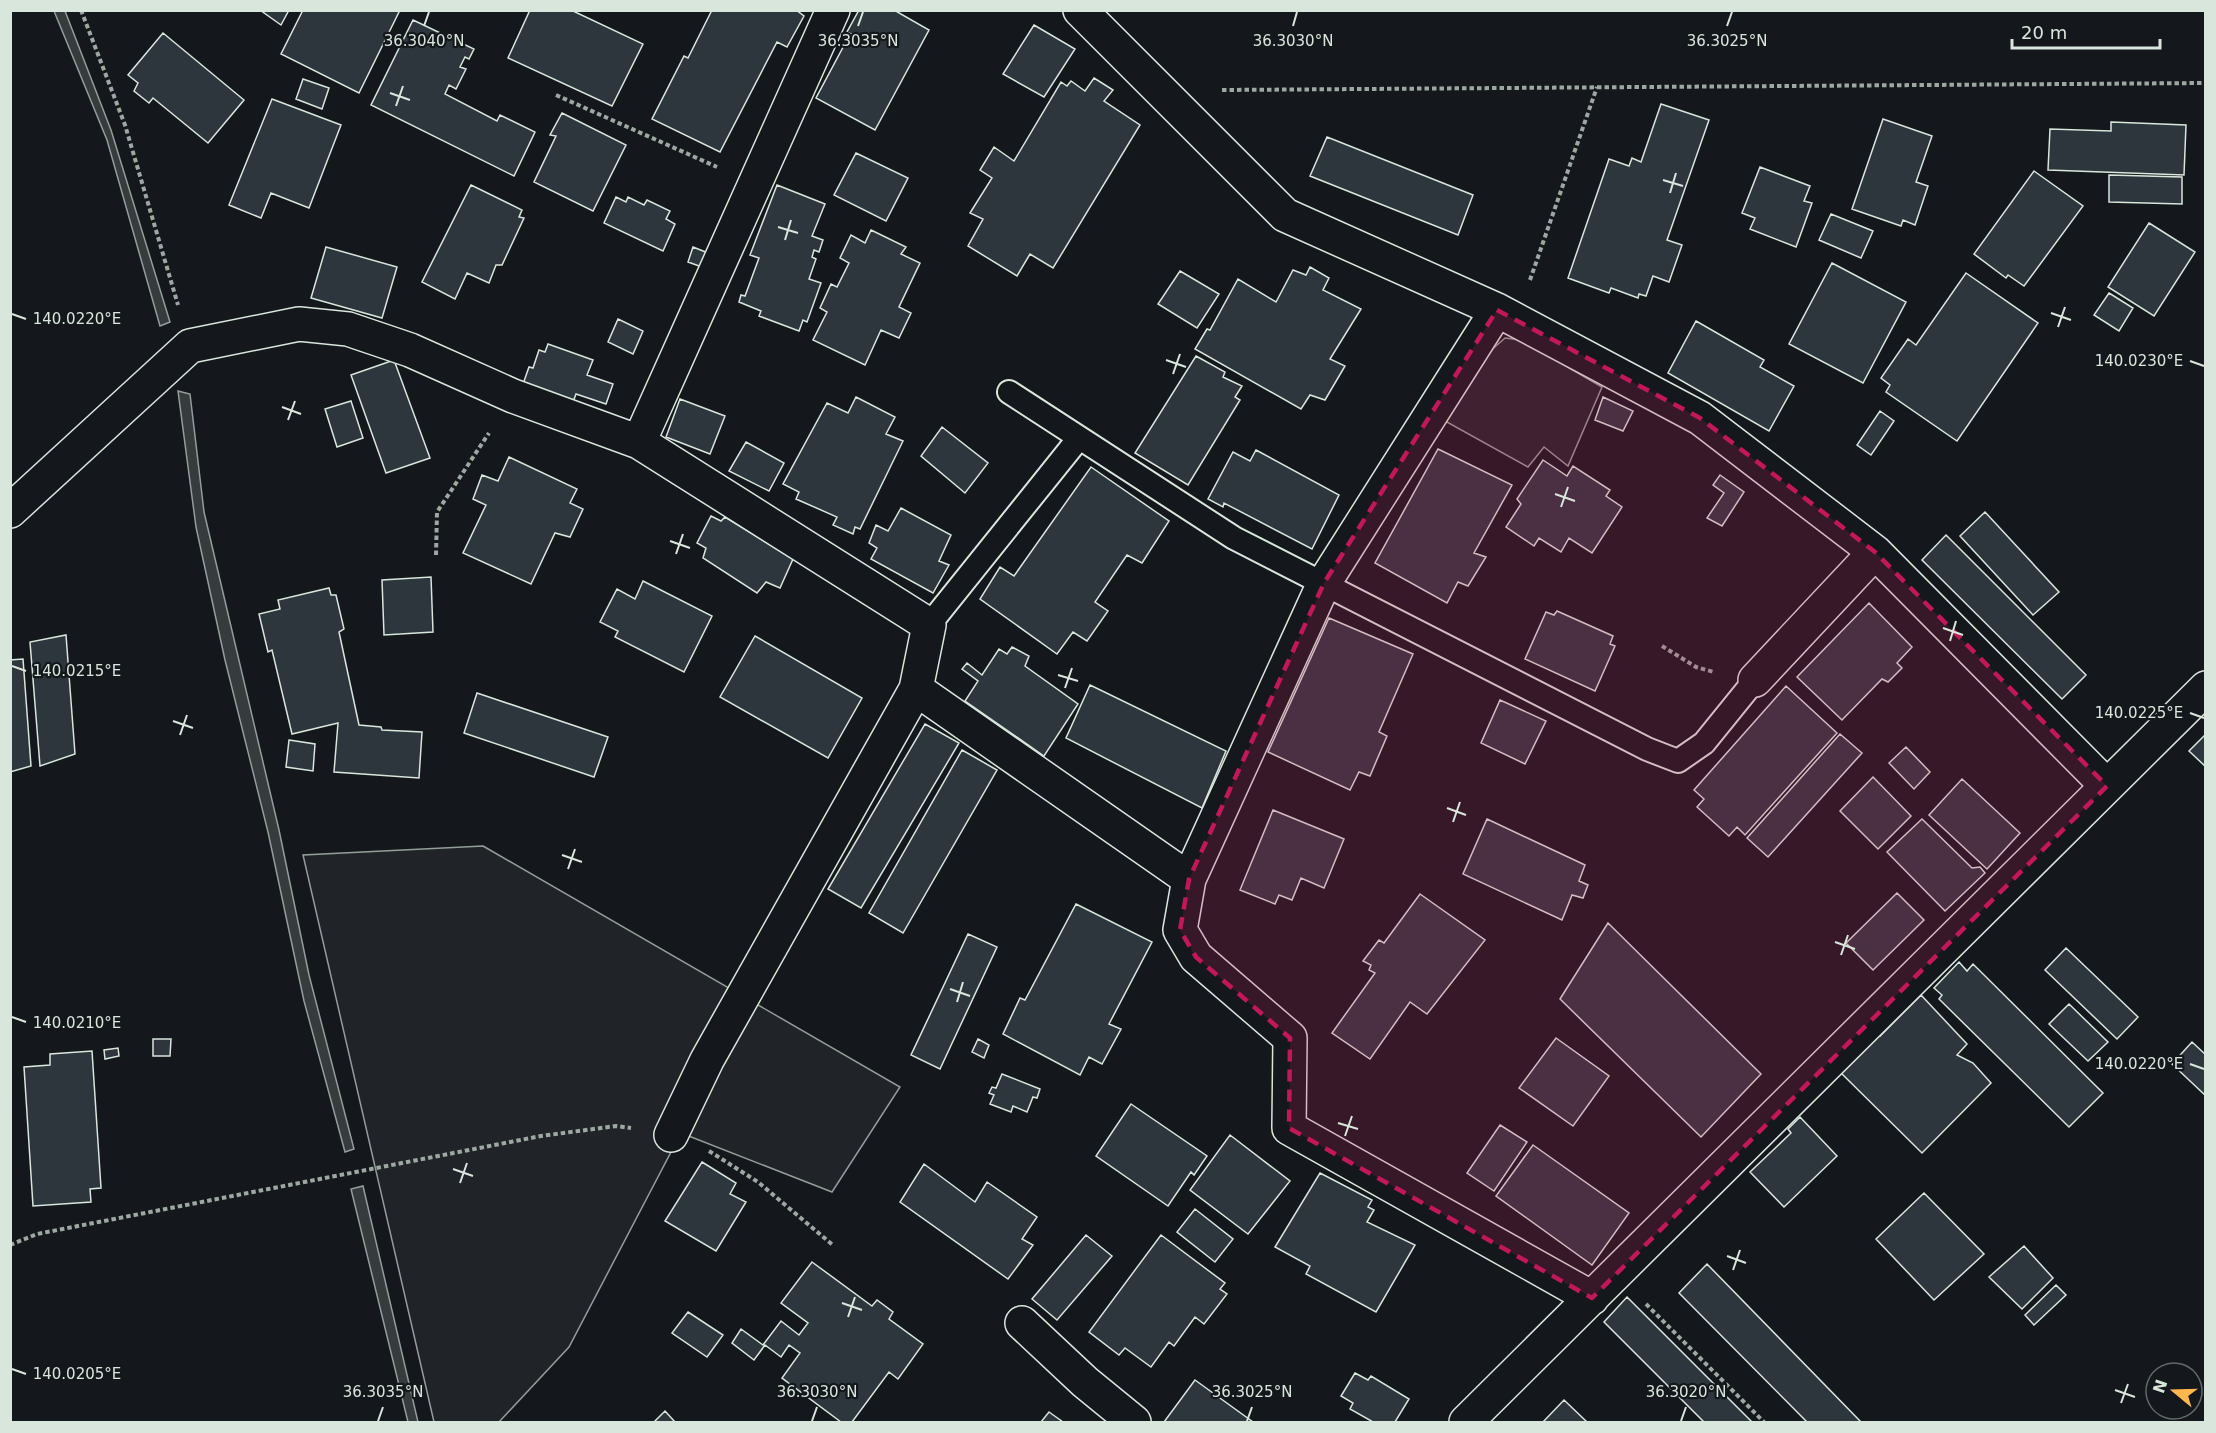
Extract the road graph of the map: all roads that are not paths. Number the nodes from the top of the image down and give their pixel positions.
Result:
1 (833, 10) edge
2 (1080, 10) edge
3 (1507, 315) junction
4 (1009, 392) dead end
5 (1079, 438) junction
6 (639, 442) junction
7 (10, 511) edge
8 (1875, 552) junction
9 (1324, 583) junction
10 (929, 625) junction
11 (1755, 680) joint
12 (2205, 688) edge
13 (916, 689) junction
14 (2107, 786) junction
15 (1189, 879) junction
16 (671, 1135) road end
17 (1592, 1298) junction
18 (1022, 1323) dead end
19 (1134, 1422) edge
20 (1466, 1422) edge

1 - 6 street
2 - 3 street
3 - 8 street
3 - 9 street
4 - 5 lane
5 - 9 lane
5 - 10 lane
6 - 7 street
6 - 10 street
8 - 11 street
8 - 14 street
9 - 11 lane
9 - 15 street
10 - 13 street
12 - 14 street
13 - 15 street
13 - 16 street
14 - 17 street
15 - 17 street
17 - 20 street
18 - 19 street

